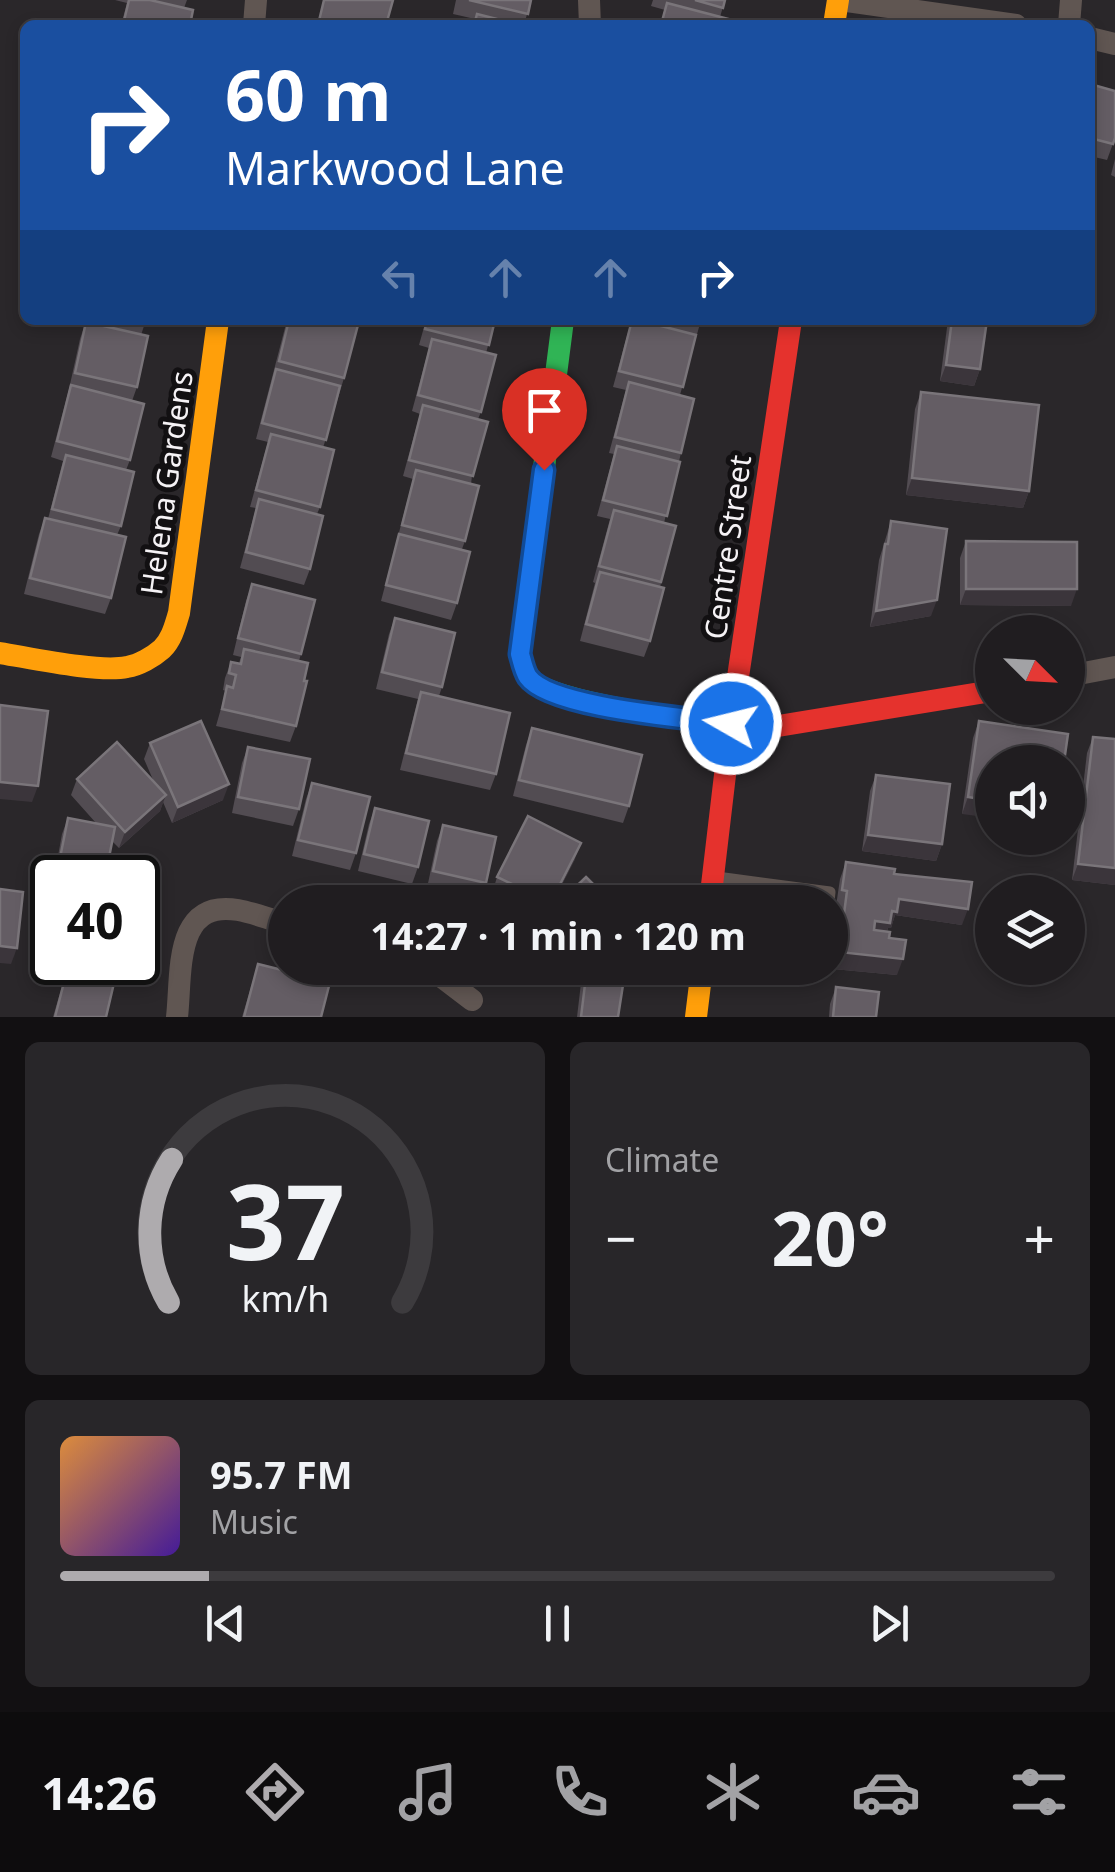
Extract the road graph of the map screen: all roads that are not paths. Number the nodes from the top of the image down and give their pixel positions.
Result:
1 (839, 0) edge
2 (981, 20) edge
3 (217, 325) edge
4 (562, 325) edge
5 (790, 325) edge
6 (0, 653) edge
7 (1115, 667) edge
8 (1085, 673) edge
9 (975, 694) edge
10 (731, 724) junction
11 (713, 876) junction
12 (712, 885) edge
13 (779, 885) edge
14 (268, 918) edge
15 (452, 985) edge
16 (700, 985) edge
17 (472, 1000) dead end
18 (177, 1017) edge
19 (696, 1017) edge

1 - 2 street
3 - 6 street, Helena Gardens
4 - 10 street
5 - 10 street, Centre Street
7 - 8 street
9 - 10 street
10 - 11 street, Centre Street
11 - 12 street, Centre Street
11 - 13 lane
14 - 18 street
15 - 17 street
16 - 19 street

